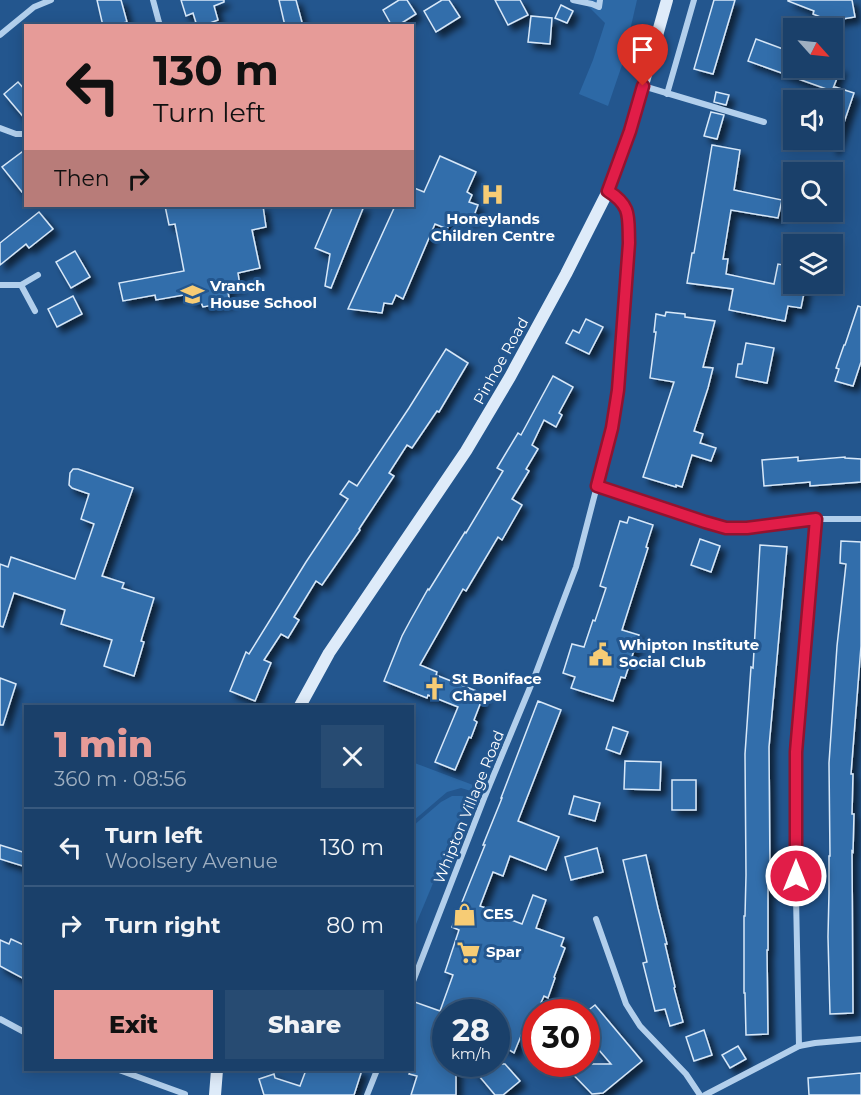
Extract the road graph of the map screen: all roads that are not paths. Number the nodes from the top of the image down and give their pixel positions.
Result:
1 (51, 0) edge
2 (153, 0) edge
3 (573, 0) edge
4 (600, 0) edge
5 (667, 0) edge
6 (694, 0) edge
7 (159, 24) edge
8 (0, 35) edge
9 (643, 86) junction
10 (667, 94) junction
11 (764, 122) dead end
12 (0, 128) edge
13 (24, 134) edge
14 (608, 191) junction
15 (38, 275) dead end
16 (0, 285) edge
17 (21, 285) junction
18 (35, 311) dead end
19 (597, 486) junction
20 (816, 519) junction
21 (861, 519) edge
22 (301, 705) edge
23 (596, 919) dead end
24 (414, 979) edge
25 (0, 1019) edge
26 (24, 1032) edge
27 (861, 1039) edge
28 (799, 1046) junction
29 (122, 1071) edge
30 (217, 1071) edge
31 (377, 1071) edge
32 (184, 1094) edge
33 (215, 1095) edge
34 (367, 1095) edge
35 (700, 1095) edge
36 (705, 1095) edge

1 - 8 street
2 - 7 street
3 - 4 street
5 - 9 main road, Pinhoe Road
6 - 10 street
9 - 10 street
9 - 14 main road, Pinhoe Road
10 - 11 street
12 - 13 street
14 - 19 street, Whipton Village Road
14 - 22 main road, Pinhoe Road
15 - 17 street
16 - 17 street
17 - 18 street
19 - 20 street
19 - 24 street, Whipton Village Road
20 - 21 street
20 - 28 street
23 - 35 street
25 - 26 street
27 - 28 street
28 - 36 street
29 - 32 street
30 - 33 main road
31 - 34 street

